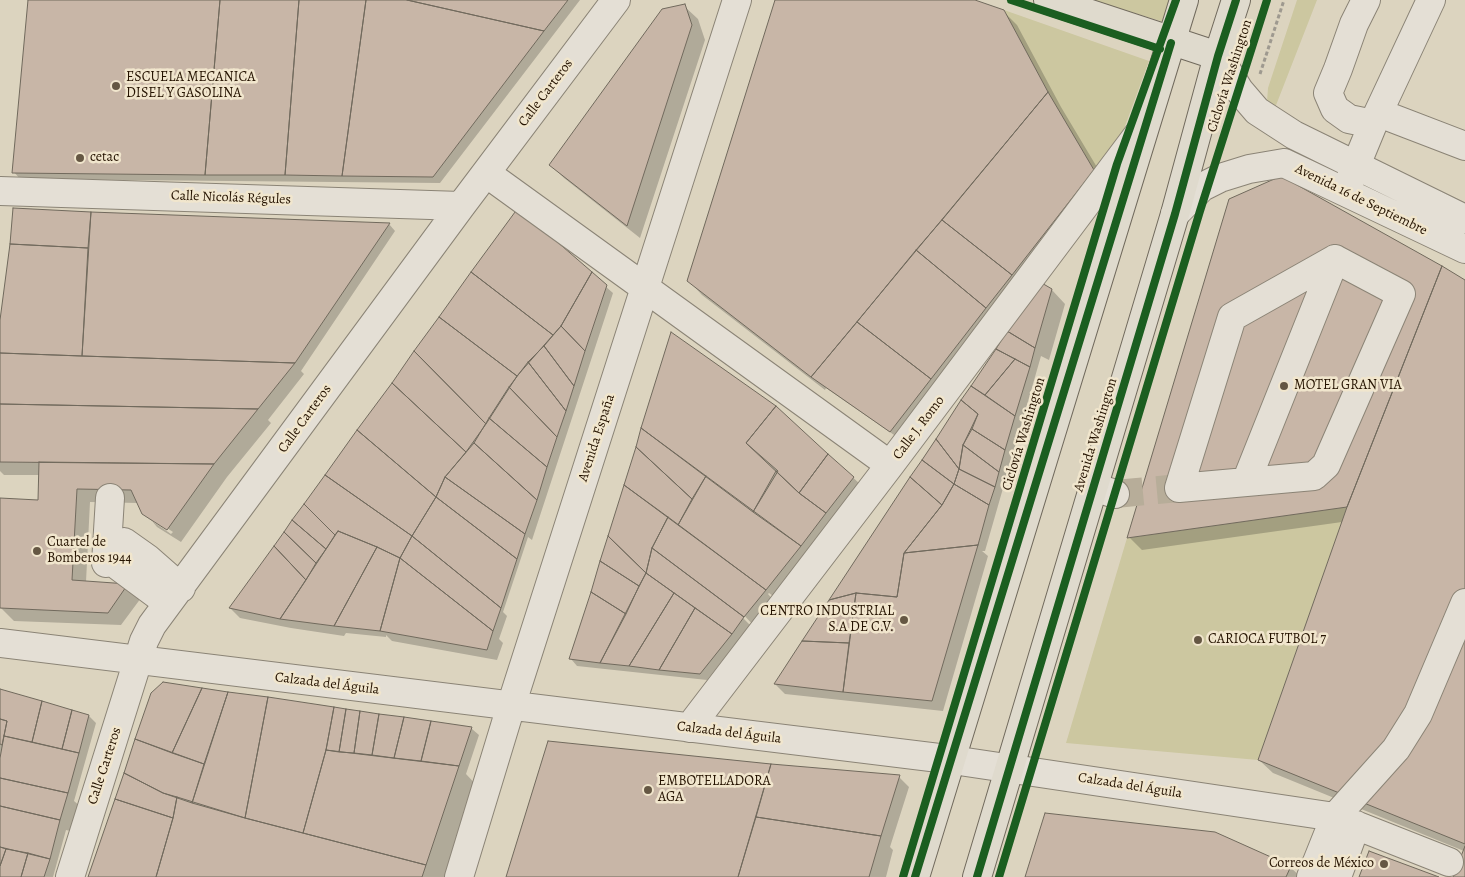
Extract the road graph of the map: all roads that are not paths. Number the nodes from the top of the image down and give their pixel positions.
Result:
1 (616, 0) edge
2 (737, 0) edge
3 (1048, 0) edge
4 (1184, 0) edge
5 (1236, 0) edge
6 (1366, 0) edge
7 (1431, 0) edge
8 (1171, 40) junction
9 (1218, 56) junction
10 (1376, 119) junction
11 (1145, 125) junction
12 (1294, 135) junction
13 (1465, 146) edge
14 (1284, 163) junction
15 (1356, 165) junction
16 (486, 173) junction
17 (0, 191) edge
18 (1345, 192) junction
19 (461, 206) junction
20 (1175, 214) junction
21 (1465, 219) edge
22 (1465, 249) edge
23 (1335, 259) junction
24 (645, 288) junction
25 (890, 465) junction
26 (1246, 482) junction
27 (110, 498) dead end
28 (175, 596) junction
29 (1465, 603) edge
30 (0, 643) edge
31 (138, 660) junction
32 (511, 706) junction
33 (689, 728) junction
34 (951, 761) junction
35 (1010, 768) junction
36 (1346, 821) junction
37 (1449, 862) dead end
38 (70, 877) edge
39 (459, 877) edge
40 (916, 877) edge
41 (977, 877) edge
42 (1311, 877) edge
43 (1337, 877) edge

1 - 16 street, Calle Carteros
2 - 24 street, Avenida España
3 - 8 main road
4 - 8 main road
5 - 9 main road, Avenida Washington
6 - 10 street
7 - 10 street
8 - 9 main road
8 - 11 main road
9 - 12 street, Avenida 16 de Septiembre
9 - 20 main road, Avenida Washington
10 - 13 street
10 - 15 street
11 - 25 street, Calle J. Romo
11 - 34 main road
12 - 14 street, Avenida 16 de Septiembre
12 - 15 street, Avenida 16 de Septiembre
14 - 18 street, Avenida 16 de Septiembre
14 - 20 street
15 - 18 street
15 - 21 street, Avenida 16 de Septiembre
16 - 19 street, Calle Carteros
16 - 24 street
17 - 19 street, Calle Nicolás Régules
18 - 22 street, Avenida 16 de Septiembre
19 - 28 street, Calle Carteros
20 - 35 main road, Avenida Washington
23 - 26 street
23 - 26 street
23 - 26 street
24 - 25 street
24 - 32 street, Avenida España
25 - 33 street, Calle J. Romo
27 - 28 street
28 - 31 street, Calle Carteros
29 - 36 street
30 - 31 street, Calzada del Águila
31 - 32 street, Calzada del Águila
31 - 38 street, Calle Carteros
32 - 33 street, Calzada del Águila
32 - 39 street, Avenida España
33 - 34 street, Calzada del Águila
34 - 35 street, Calzada del Águila
34 - 40 main road
35 - 36 street, Calzada del Águila
35 - 41 main road, Avenida Washington
36 - 37 street, Calzada del Águila
36 - 42 street
36 - 43 street

